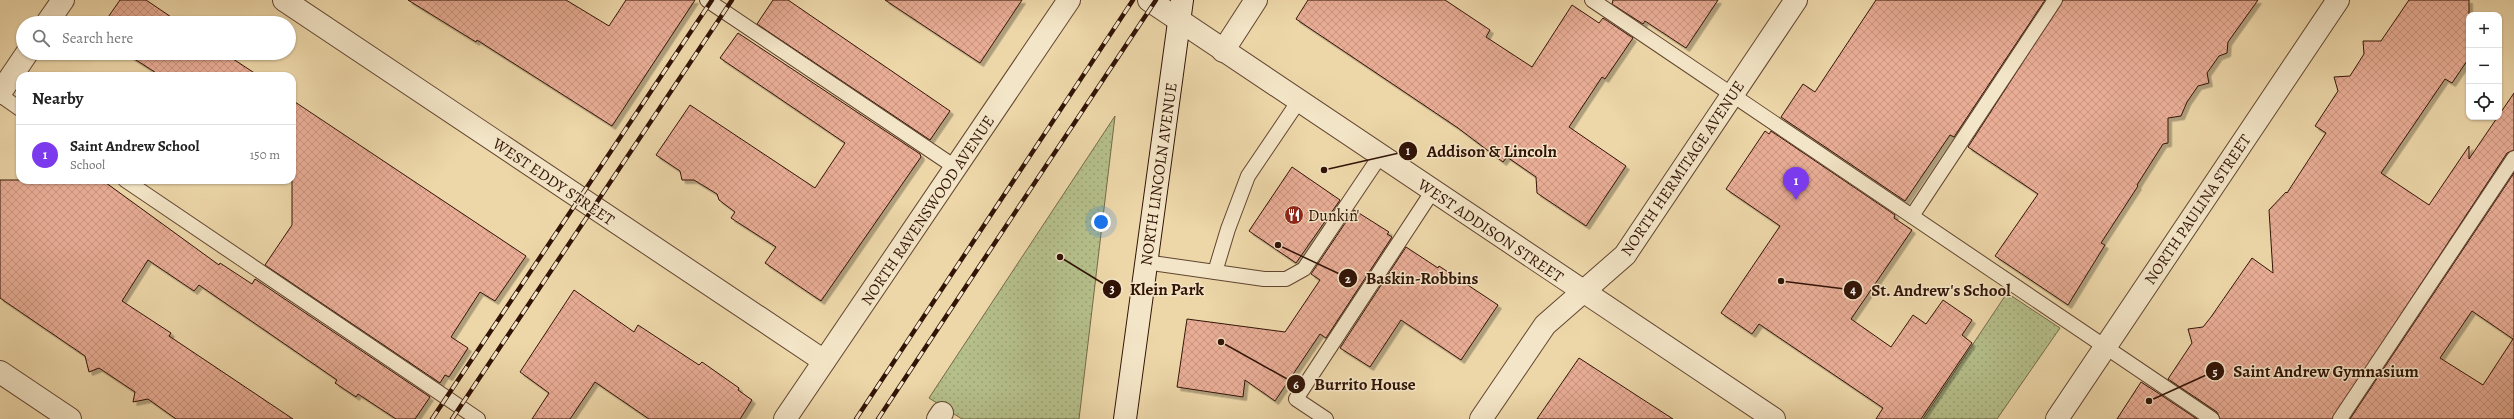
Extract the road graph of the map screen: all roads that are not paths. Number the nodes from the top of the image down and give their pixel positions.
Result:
1 (62, 0) edge
2 (284, 0) edge
3 (707, 0) edge
4 (1069, 0) edge
5 (1149, 0) edge
6 (1256, 0) edge
7 (1592, 0) edge
8 (1796, 0) edge
9 (2055, 0) edge
10 (2338, 0) edge
11 (1181, 10) edge
12 (52, 16) edge
13 (1223, 50) junction
14 (22, 60) edge
15 (0, 94) edge
16 (1733, 95) junction
17 (1298, 102) junction
18 (16, 106) edge
19 (1380, 156) junction
20 (2514, 158) edge
21 (955, 167) junction
22 (131, 184) edge
23 (1432, 192) junction
24 (1912, 216) junction
25 (1146, 262) junction
26 (1215, 272) junction
27 (1582, 292) junction
28 (2105, 346) junction
29 (824, 361) junction
30 (0, 372) edge
31 (70, 419) edge
32 (478, 419) edge
33 (785, 419) edge
34 (1125, 419) edge
35 (1326, 419) edge
36 (1481, 419) edge
37 (1774, 419) edge
38 (2057, 419) edge
39 (2212, 419) edge
40 (2340, 419) edge

1 - 12 street
2 - 29 street, WEST EDDY STREET
3 - 21 lane
4 - 21 street, NORTH RAVENSWOOD AVENUE
5 - 11 street, WEST ADDISON STREET
6 - 13 street
7 - 16 lane
8 - 16 street, NORTH HERMITAGE AVENUE
9 - 24 lane
10 - 28 street, NORTH PAULINA STREET
11 - 13 street, WEST ADDISON STREET
11 - 25 street, NORTH LINCOLN AVENUE
13 - 17 street, WEST ADDISON STREET
14 - 15 street
15 - 18 lane
16 - 24 lane
16 - 27 street, NORTH HERMITAGE AVENUE
17 - 19 street, WEST ADDISON STREET
17 - 26 lane
19 - 23 street, WEST ADDISON STREET
19 - 26 lane
20 - 40 lane
21 - 29 street, NORTH RAVENSWOOD AVENUE
22 - 32 lane
23 - 27 street, WEST ADDISON STREET
23 - 35 lane
24 - 28 lane
25 - 26 lane
25 - 34 street, NORTH LINCOLN AVENUE
27 - 36 street, NORTH HERMITAGE AVENUE
27 - 37 street, WEST ADDISON STREET
28 - 38 street, NORTH PAULINA STREET
28 - 39 lane
29 - 33 street, NORTH RAVENSWOOD AVENUE
30 - 31 street

